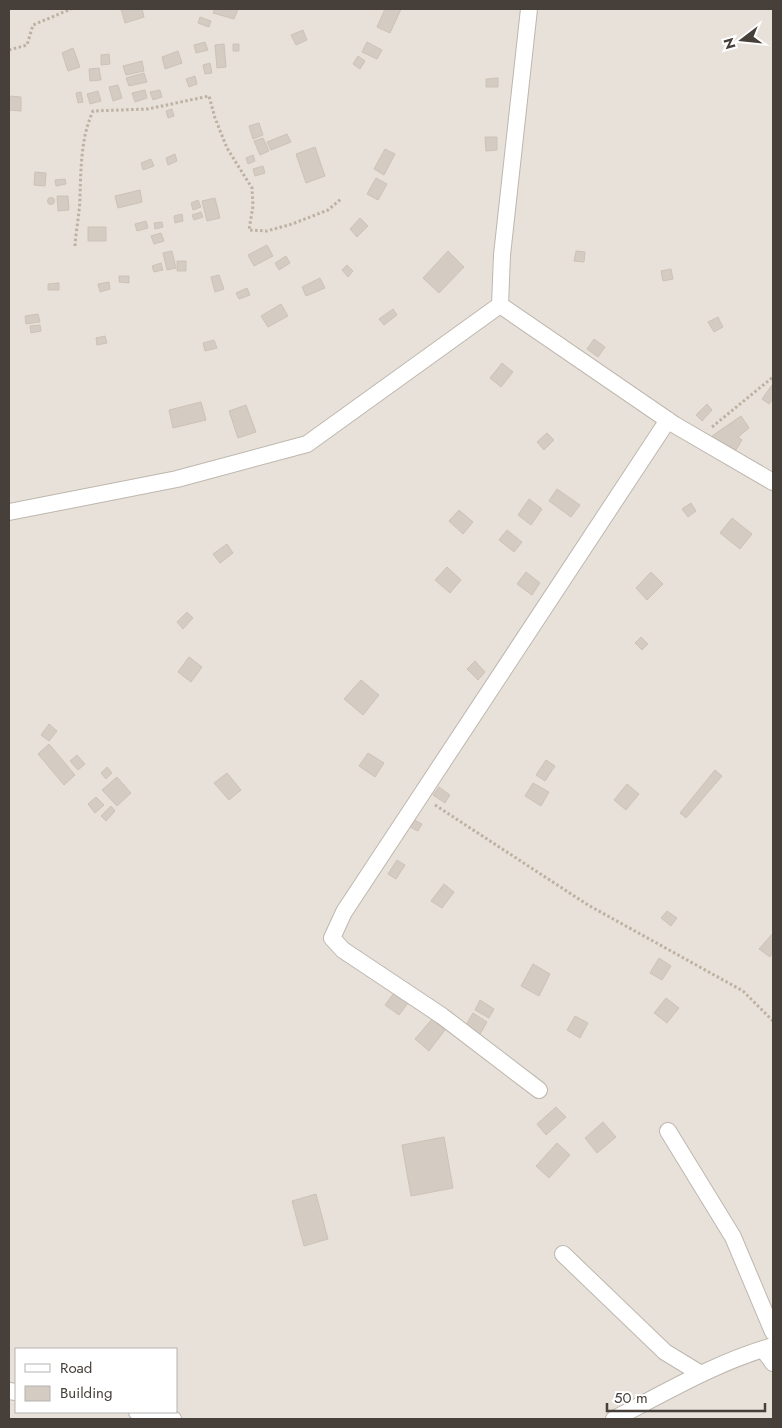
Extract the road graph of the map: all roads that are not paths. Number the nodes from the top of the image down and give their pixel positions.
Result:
1 (529, 9) edge
2 (500, 305) junction
3 (668, 420) junction
4 (773, 482) edge
5 (9, 512) edge
6 (539, 1090) dead end
7 (668, 1131) dead end
8 (563, 1254) dead end
9 (773, 1332) edge
10 (768, 1347) edge
11 (773, 1363) edge
12 (701, 1374) junction
13 (142, 1413) edge
14 (172, 1419) edge
15 (614, 1419) edge

1 - 2 street
2 - 3 street
2 - 5 street
3 - 4 street
3 - 6 street
7 - 9 street
8 - 12 street
10 - 11 street
10 - 12 street
12 - 15 street
13 - 14 street

